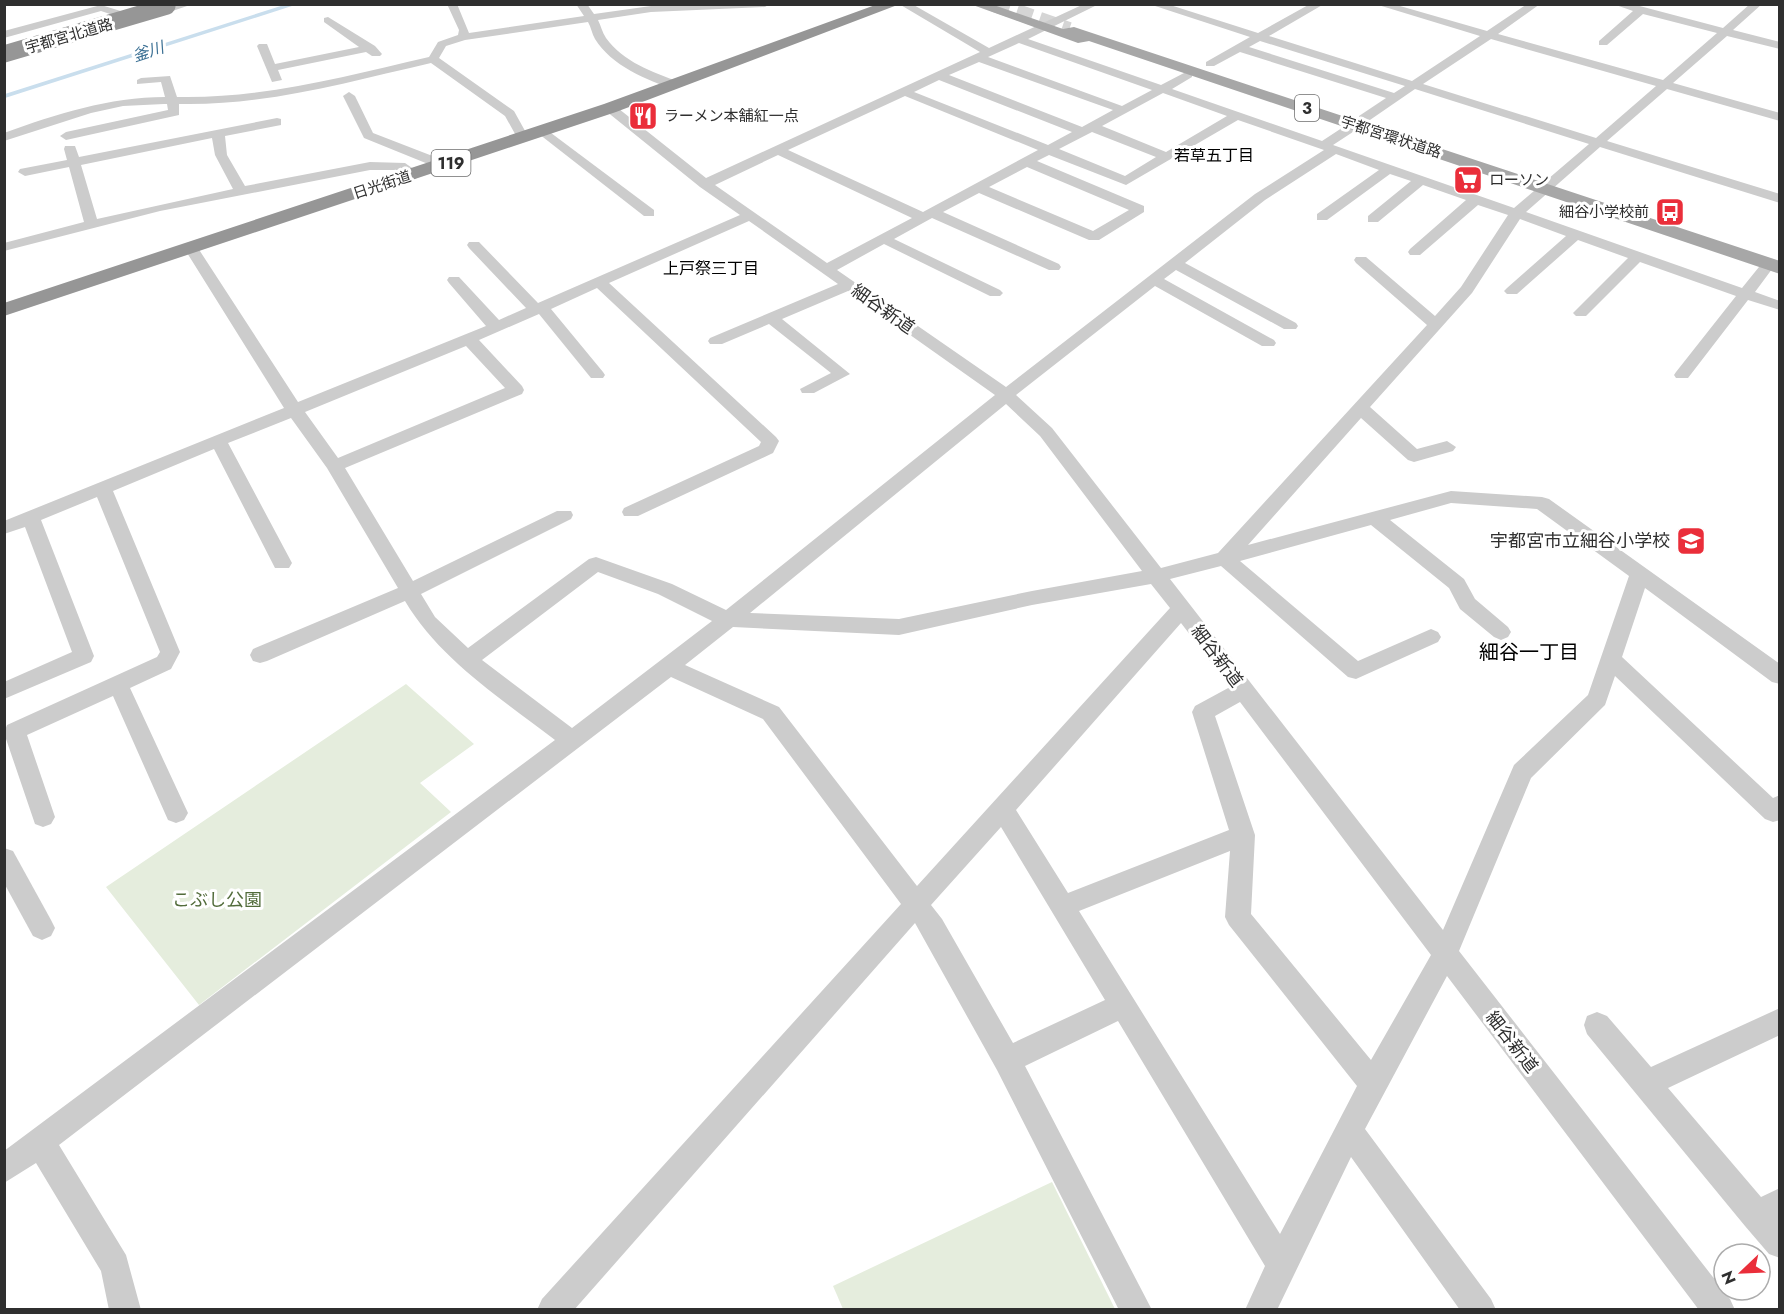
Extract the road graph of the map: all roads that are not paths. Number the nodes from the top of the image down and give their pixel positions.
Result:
1 (123, 4) edge
2 (148, 4) edge
3 (188, 4) edge
4 (452, 4) edge
5 (581, 4) edge
6 (765, 4) edge
7 (893, 4) edge
8 (904, 4) edge
9 (976, 4) edge
10 (1094, 4) edge
11 (1154, 4) edge
12 (1319, 4) edge
13 (1380, 4) edge
14 (1510, 4) edge
15 (1618, 4) edge
16 (1757, 4) edge
17 (169, 5) edge
18 (101, 7) edge
19 (1532, 7) edge
20 (1050, 10) tunnel mouth
21 (1641, 10) junction
22 (591, 19) junction
23 (137, 20) junction
24 (328, 20) dead end
25 (1072, 24) junction
26 (1044, 28) junction
27 (1725, 32) junction
28 (4, 35) edge
29 (1491, 36) junction
30 (464, 37) junction
31 (1260, 37) junction
32 (1019, 39) junction
33 (4, 42) edge
34 (1603, 43) dead end
35 (263, 46) dead end
36 (1779, 46) edge
37 (4, 48) edge
38 (370, 48) junction
39 (1240, 48) junction
40 (984, 56) junction
41 (4, 57) edge
42 (433, 59) junction
43 (1210, 64) junction
44 (271, 69) junction
45 (387, 69) junction
46 (1188, 75) junction
47 (940, 76) junction
48 (141, 82) dead end
49 (1248, 82) junction
50 (1663, 84) junction
51 (675, 85) junction
52 (1414, 86) junction
53 (1161, 89) junction
54 (280, 92) junction
55 (905, 92) junction
56 (1263, 94) junction
57 (349, 96) dead end
58 (1397, 98) junction
59 (173, 100) junction
60 (610, 108) junction
61 (1123, 110) junction
62 (1237, 116) junction
63 (60, 117) junction
64 (1779, 117) edge
65 (277, 122) dead end
66 (1359, 122) junction
67 (1087, 129) junction
68 (543, 131) junction
69 (218, 133) junction
70 (66, 136) junction
71 (4, 137) edge
72 (523, 138) junction
73 (1596, 142) junction
74 (1329, 148) junction
75 (1049, 150) junction
76 (779, 151) junction
77 (1167, 157) junction
78 (73, 160) junction
79 (1028, 162) junction
80 (443, 165) junction
81 (1388, 169) junction
82 (25, 172) dead end
83 (415, 175) junction
84 (1421, 180) junction
85 (705, 184) junction
86 (1548, 184) junction
87 (979, 188) junction
88 (240, 190) junction
89 (1476, 199) junction
90 (1779, 199) edge
91 (648, 213) dead end
92 (1517, 213) junction
93 (929, 215) junction
94 (750, 216) junction
95 (1322, 217) dead end
96 (1373, 219) dead end
97 (92, 225) junction
98 (1576, 234) junction
99 (884, 239) junction
100 (474, 245) dead end
101 (4, 247) edge
102 (191, 248) junction
103 (1416, 252) dead end
104 (1638, 256) junction
105 (1361, 260) dead end
106 (1776, 261) edge
107 (1175, 263) junction
108 (1054, 267) dead end
109 (827, 269) junction
110 (454, 280) dead end
111 (1154, 280) junction
112 (599, 282) junction
113 (850, 285) junction
114 (1512, 291) dead end
115 (995, 293) dead end
116 (1745, 294) junction
117 (1779, 306) edge
118 (539, 308) junction
119 (4, 310) edge
120 (1581, 313) dead end
121 (771, 318) junction
122 (1436, 325) junction
123 (1290, 326) dead end
124 (496, 327) junction
125 (469, 339) junction
126 (716, 341) dead end
127 (1268, 343) dead end
128 (597, 375) dead end
129 (1682, 375) dead end
130 (808, 388) dead end
131 (1006, 395) junction
132 (1361, 408) junction
133 (295, 411) junction
134 (219, 442) junction
135 (1447, 447) dead end
136 (335, 466) junction
137 (103, 490) junction
138 (631, 512) dead end
139 (564, 515) dead end
140 (1374, 517) junction
141 (31, 518) junction
142 (4, 528) edge
143 (1226, 558) junction
144 (282, 563) dead end
145 (1640, 572) junction
146 (1156, 576) junction
147 (410, 591) junction
148 (1181, 609) junction
149 (727, 619) junction
150 (1500, 632) dead end
151 (1431, 637) dead end
152 (260, 655) dead end
153 (1611, 659) junction
154 (467, 660) junction
155 (669, 667) junction
156 (1779, 676) edge
157 (118, 684) junction
158 (1243, 690) junction
159 (4, 692) edge
160 (571, 740) junction
161 (1779, 805) edge
162 (1002, 808) junction
163 (176, 813) dead end
164 (43, 817) dead end
165 (1242, 835) junction
166 (4, 858) edge
167 (917, 906) junction
168 (1064, 906) junction
169 (42, 928) dead end
170 (1445, 955) junction
171 (1122, 1006) junction
172 (1779, 1021) edge
173 (1597, 1025) dead end
174 (1007, 1060) junction
175 (1373, 1084) junction
176 (1646, 1084) junction
177 (1350, 1132) junction
178 (40, 1142) junction
179 (4, 1168) edge
180 (1768, 1209) edge
181 (1779, 1243) edge
182 (1281, 1264) junction
183 (125, 1310) edge
184 (554, 1310) edge
185 (1136, 1310) edge
186 (1261, 1310) edge
187 (1480, 1310) edge
188 (1719, 1310) edge

1 - 18 street
2 - 37 highway, 宇都宮北道路
3 - 23 street
4 - 30 street
5 - 22 street
6 - 22 street
7 - 51 highway, 日光街道 / 119
8 - 40 street
9 - 26 main road, 3
10 - 25 street
11 - 31 street
12 - 31 street
13 - 29 street
14 - 19 street
15 - 21 street
16 - 27 street
17 - 41 highway, 宇都宮北道路, bridge
18 - 23 street
18 - 28 street
18 - 33 street
19 - 29 street
20 - 25 main road, 3
21 - 27 street
21 - 34 street
22 - 30 street
22 - 51 street
23 - 41 street
24 - 38 street
25 - 26 street
25 - 43 main road, 3
25 - 49 main road, 宇都宮環状道路 / 3
25 - 56 main road, 宇都宮環状道路 / 3
26 - 32 street
26 - 46 main road, 3
27 - 36 street
27 - 50 street
29 - 50 street
29 - 52 street
30 - 42 street
31 - 39 street
31 - 52 street
32 - 40 street
32 - 53 street
35 - 44 street
38 - 44 street
38 - 45 street
39 - 43 street
39 - 58 street
40 - 47 street
40 - 61 street
42 - 45 street
42 - 72 street
43 - 49 main road, 3
44 - 54 street
45 - 54 street
46 - 53 street
46 - 56 main road, 3
47 - 55 street
47 - 67 street
48 - 59 street
49 - 66 main road, 宇都宮環状道路 / 3
50 - 64 street
50 - 73 street
51 - 60 highway, 日光街道 / 119
52 - 58 street
52 - 73 street
53 - 61 street
53 - 62 street
54 - 59 street
55 - 75 street
55 - 76 street
56 - 66 main road, 宇都宮環状道路 / 3
57 - 80 street
58 - 66 street
59 - 63 street
59 - 70 street
60 - 68 highway, 日光街道 / 119
60 - 85 street, 細谷新道
61 - 67 street
62 - 74 street
62 - 77 street
63 - 70 street
63 - 71 street
65 - 69 street
66 - 74 street
66 - 86 main road, 宇都宮環状道路 / 3
67 - 75 street
67 - 77 street
68 - 72 highway, 日光街道 / 119
68 - 91 street
69 - 78 street
69 - 88 street
70 - 78 street
72 - 80 highway, 日光街道 / 119
73 - 86 street
73 - 90 street
74 - 81 street
74 - 107 street
75 - 77 street
75 - 79 street
76 - 85 street
76 - 93 street
78 - 82 street
78 - 97 street
79 - 87 street
79 - 87 street
80 - 83 highway, 日光街道 / 119
81 - 84 street
81 - 95 street
83 - 88 street
83 - 102 highway, 日光街道 / 119
84 - 89 street
84 - 96 street
85 - 94 street, 細谷新道
86 - 92 street
86 - 106 main road, 宇都宮環状道路 / 3
87 - 93 street
88 - 97 street
89 - 92 street
89 - 103 street
92 - 98 street
92 - 122 street
93 - 99 street
93 - 108 street
94 - 109 street, 細谷新道
94 - 112 street
97 - 101 street
98 - 104 street
98 - 114 street
99 - 109 street
99 - 115 street
100 - 118 street
102 - 119 highway, 日光街道 / 119
102 - 133 street
104 - 116 street
104 - 120 street
105 - 122 street
106 - 116 street
107 - 111 street
107 - 123 street
109 - 113 street, 細谷新道
110 - 124 street
111 - 127 street
111 - 131 street
112 - 118 street
112 - 138 street
113 - 121 street
113 - 131 street, 細谷新道
116 - 117 street
116 - 129 street
118 - 124 street
118 - 128 street
121 - 126 street
121 - 130 street
122 - 132 street
124 - 125 street
125 - 133 street
125 - 136 street
131 - 146 street, 細谷新道
131 - 149 street
132 - 135 street
132 - 143 street
133 - 134 street
133 - 136 street
134 - 137 street
134 - 144 street
136 - 147 street
137 - 141 street
137 - 157 street
139 - 147 street
140 - 143 street
140 - 145 street
140 - 150 street
141 - 142 street
141 - 159 street
143 - 146 street
143 - 151 street
145 - 153 street
145 - 156 street
146 - 148 street, 細谷新道
146 - 149 street
147 - 152 street
147 - 154 street
148 - 158 street, 細谷新道
148 - 162 street
149 - 154 street
149 - 155 street
153 - 161 street
153 - 170 street
154 - 160 street
155 - 160 street
155 - 167 street
157 - 163 street
157 - 164 street
158 - 165 street
158 - 170 street, 細谷新道
160 - 178 street
162 - 167 street
162 - 168 street
165 - 168 street
165 - 175 street
166 - 169 street
167 - 174 street
167 - 184 street
168 - 171 street
170 - 175 street
170 - 188 street, 細谷新道
171 - 174 street
171 - 182 street
172 - 176 street
173 - 176 street
174 - 185 street
175 - 177 street
176 - 180 street
177 - 182 street
177 - 187 street
178 - 179 street
178 - 183 street
180 - 181 street
182 - 186 street

